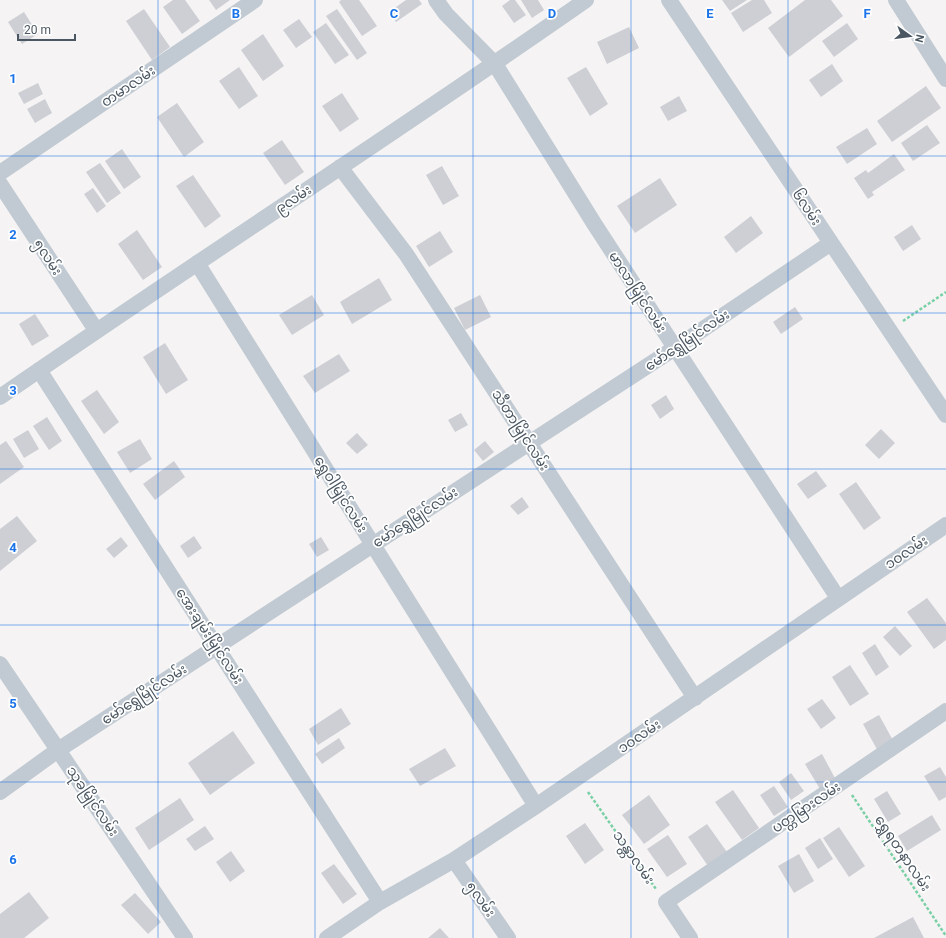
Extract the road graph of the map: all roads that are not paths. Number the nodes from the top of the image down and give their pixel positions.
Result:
1 (255, 0) edge
2 (436, 0) edge
3 (586, 0) edge
4 (669, 0) edge
5 (896, 0) edge
6 (495, 64) junction
7 (946, 79) edge
8 (340, 167) junction
9 (0, 173) edge
10 (0, 184) edge
11 (831, 243) junction
12 (197, 263) junction
13 (96, 330) junction
14 (675, 348) junction
15 (39, 370) junction
16 (0, 397) edge
17 (946, 414) edge
18 (529, 443) junction
19 (946, 525) edge
20 (373, 544) junction
21 (838, 598) junction
22 (217, 647) junction
23 (0, 664) edge
24 (695, 698) junction
25 (946, 711) edge
26 (58, 750) junction
27 (0, 792) edge
28 (536, 806) junction
29 (454, 860) junction
30 (380, 902) junction
31 (185, 938) edge
32 (327, 938) edge
33 (508, 938) edge
34 (690, 938) edge

1 - 9 street, တမာလမ်း
2 - 6 street, မာလာမြိုင်လမ်း
3 - 6 street, ၉လမ်း
4 - 11 street, ၆လမ်း
5 - 7 street
6 - 8 street, ၉လမ်း
6 - 14 street, မာလာမြိုင်လမ်း
8 - 12 street, ၉လမ်း
8 - 18 street, သီတာမြိုင်လမ်း
10 - 13 street, ၅လမ်း
11 - 14 street, မော်ရွှေမြိုင်လမ်း
11 - 17 street, ၆လမ်း
12 - 13 street, ၉လမ်း
12 - 20 street, ရွှေဝါမြိုင်လမ်း
13 - 15 street, ၉လမ်း
14 - 18 street, မော်ရွှေမြိုင်လမ်း
14 - 21 street, မာလာမြိုင်လမ်း
15 - 16 street, ၉လမ်း
15 - 22 street, အေးချမ်းမြိုင်လမ်း
18 - 20 street, မော်ရွှေမြိုင်လမ်း
18 - 24 street, သီတာမြိုင်လမ်း
19 - 21 street, ၁၀လမ်း
20 - 22 street, မော်ရွှေမြိုင်လမ်း
20 - 28 street, ရွှေဝါမြိုင်လမ်း
21 - 24 street, ၁၀လမ်း
22 - 26 street, မော်ရွှေမြိုင်လမ်း
22 - 30 street, အေးချမ်းမြိုင်လမ်း
23 - 26 street, သုခမြိုင်လမ်း
24 - 28 street, ၁၀လမ်း
25 - 34 street, ပတ္တမြားလမ်း
26 - 27 street, မော်ရွှေမြိုင်လမ်း
26 - 31 street, သုခမြိုင်လမ်း
28 - 29 street, ၁၀လမ်း
29 - 30 street, ၁၀လမ်း
29 - 33 street, ၅လမ်း
30 - 32 street, ၁၀လမ်း

